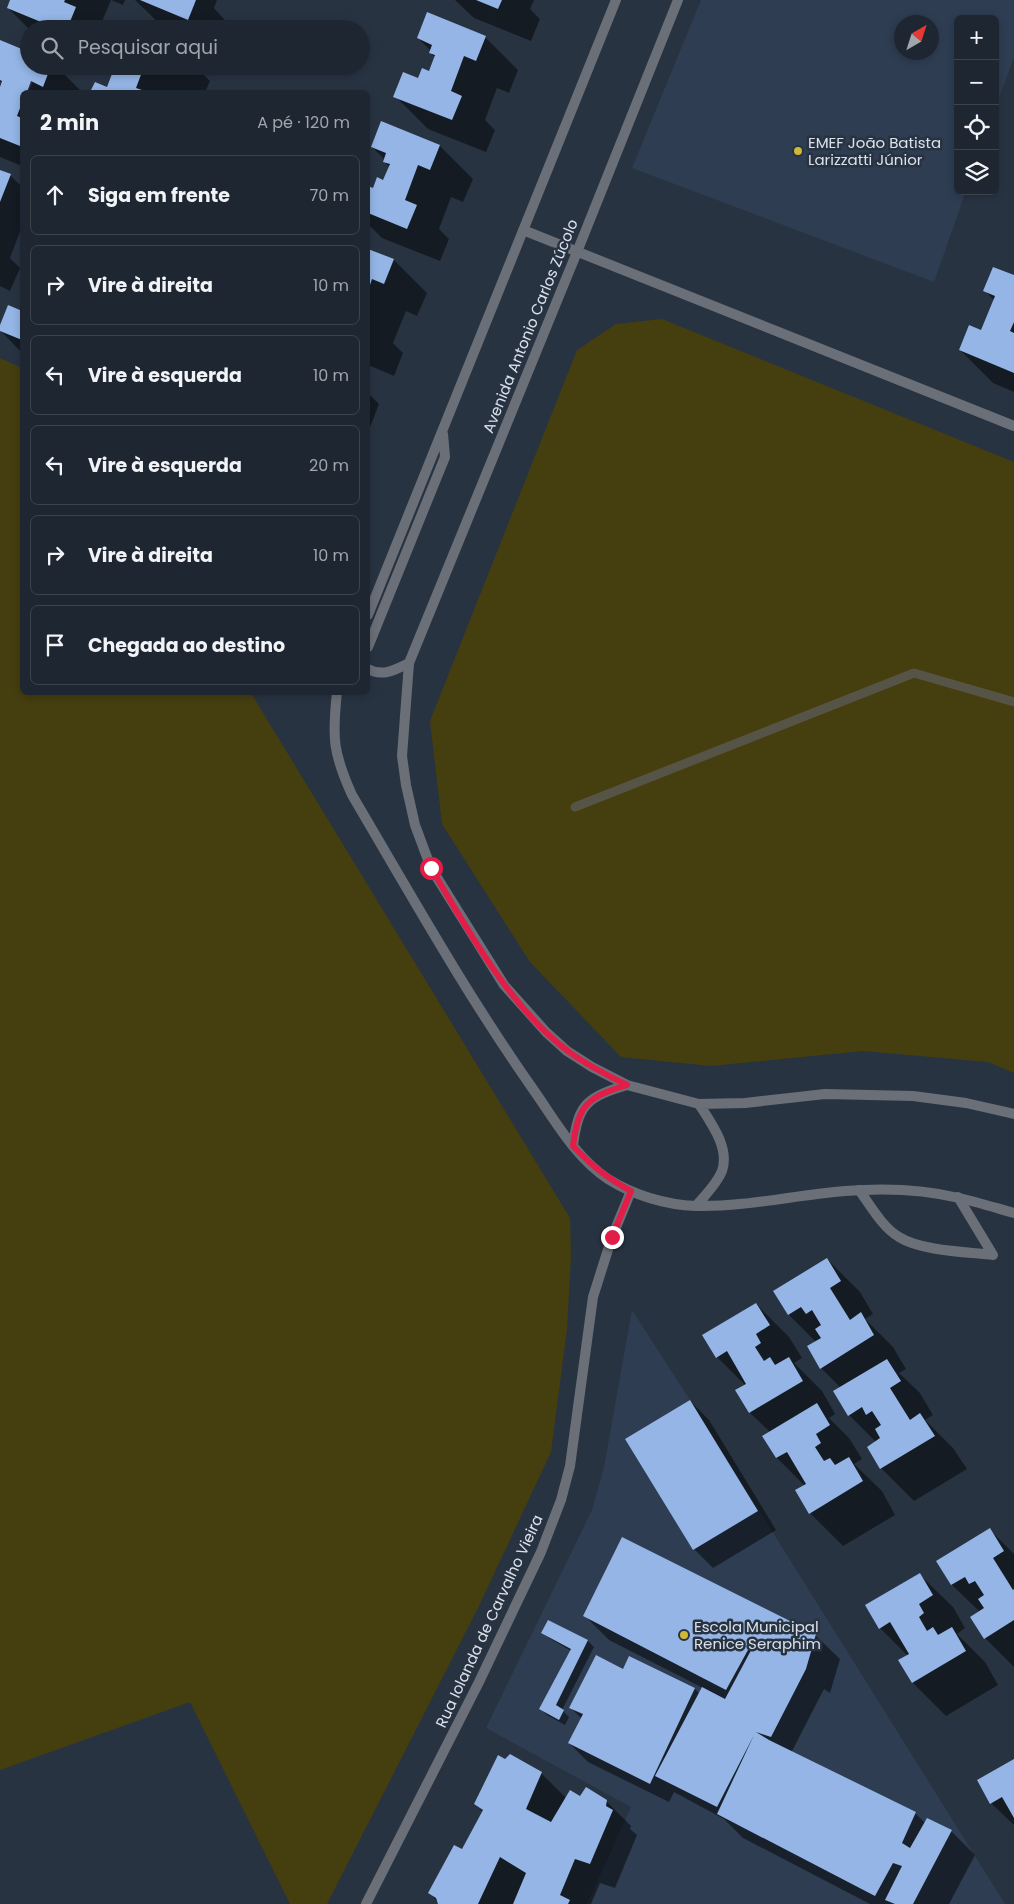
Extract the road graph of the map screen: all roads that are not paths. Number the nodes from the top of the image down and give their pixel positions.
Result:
1 (616, 0) edge
2 (678, 0) edge
3 (523, 230) junction
4 (577, 252) junction
5 (1014, 426) edge
6 (443, 430) junction
7 (370, 610) edge
8 (370, 643) edge
9 (409, 663) junction
10 (370, 670) edge
11 (338, 695) edge
12 (627, 1085) junction
13 (699, 1104) junction
14 (1014, 1114) edge
15 (573, 1146) junction
16 (859, 1190) junction
17 (631, 1191) junction
18 (958, 1197) junction
19 (696, 1206) junction
20 (1014, 1213) edge
21 (366, 1904) edge

1 - 3 street
2 - 4 street, Avenida Antonio Carlos Zúcolo
3 - 4 street
3 - 6 street
4 - 5 street
4 - 9 street, Avenida Antonio Carlos Zúcolo
6 - 7 street
6 - 8 street
9 - 10 street
9 - 12 street, Avenida Antonio Carlos Zúcolo
11 - 15 street
12 - 13 street
12 - 15 street
13 - 14 street
13 - 19 street
15 - 17 street
16 - 18 street
16 - 18 street
16 - 19 street
17 - 19 street
17 - 21 street, Rua Iolanda de Carvalho Vieira
18 - 20 street

